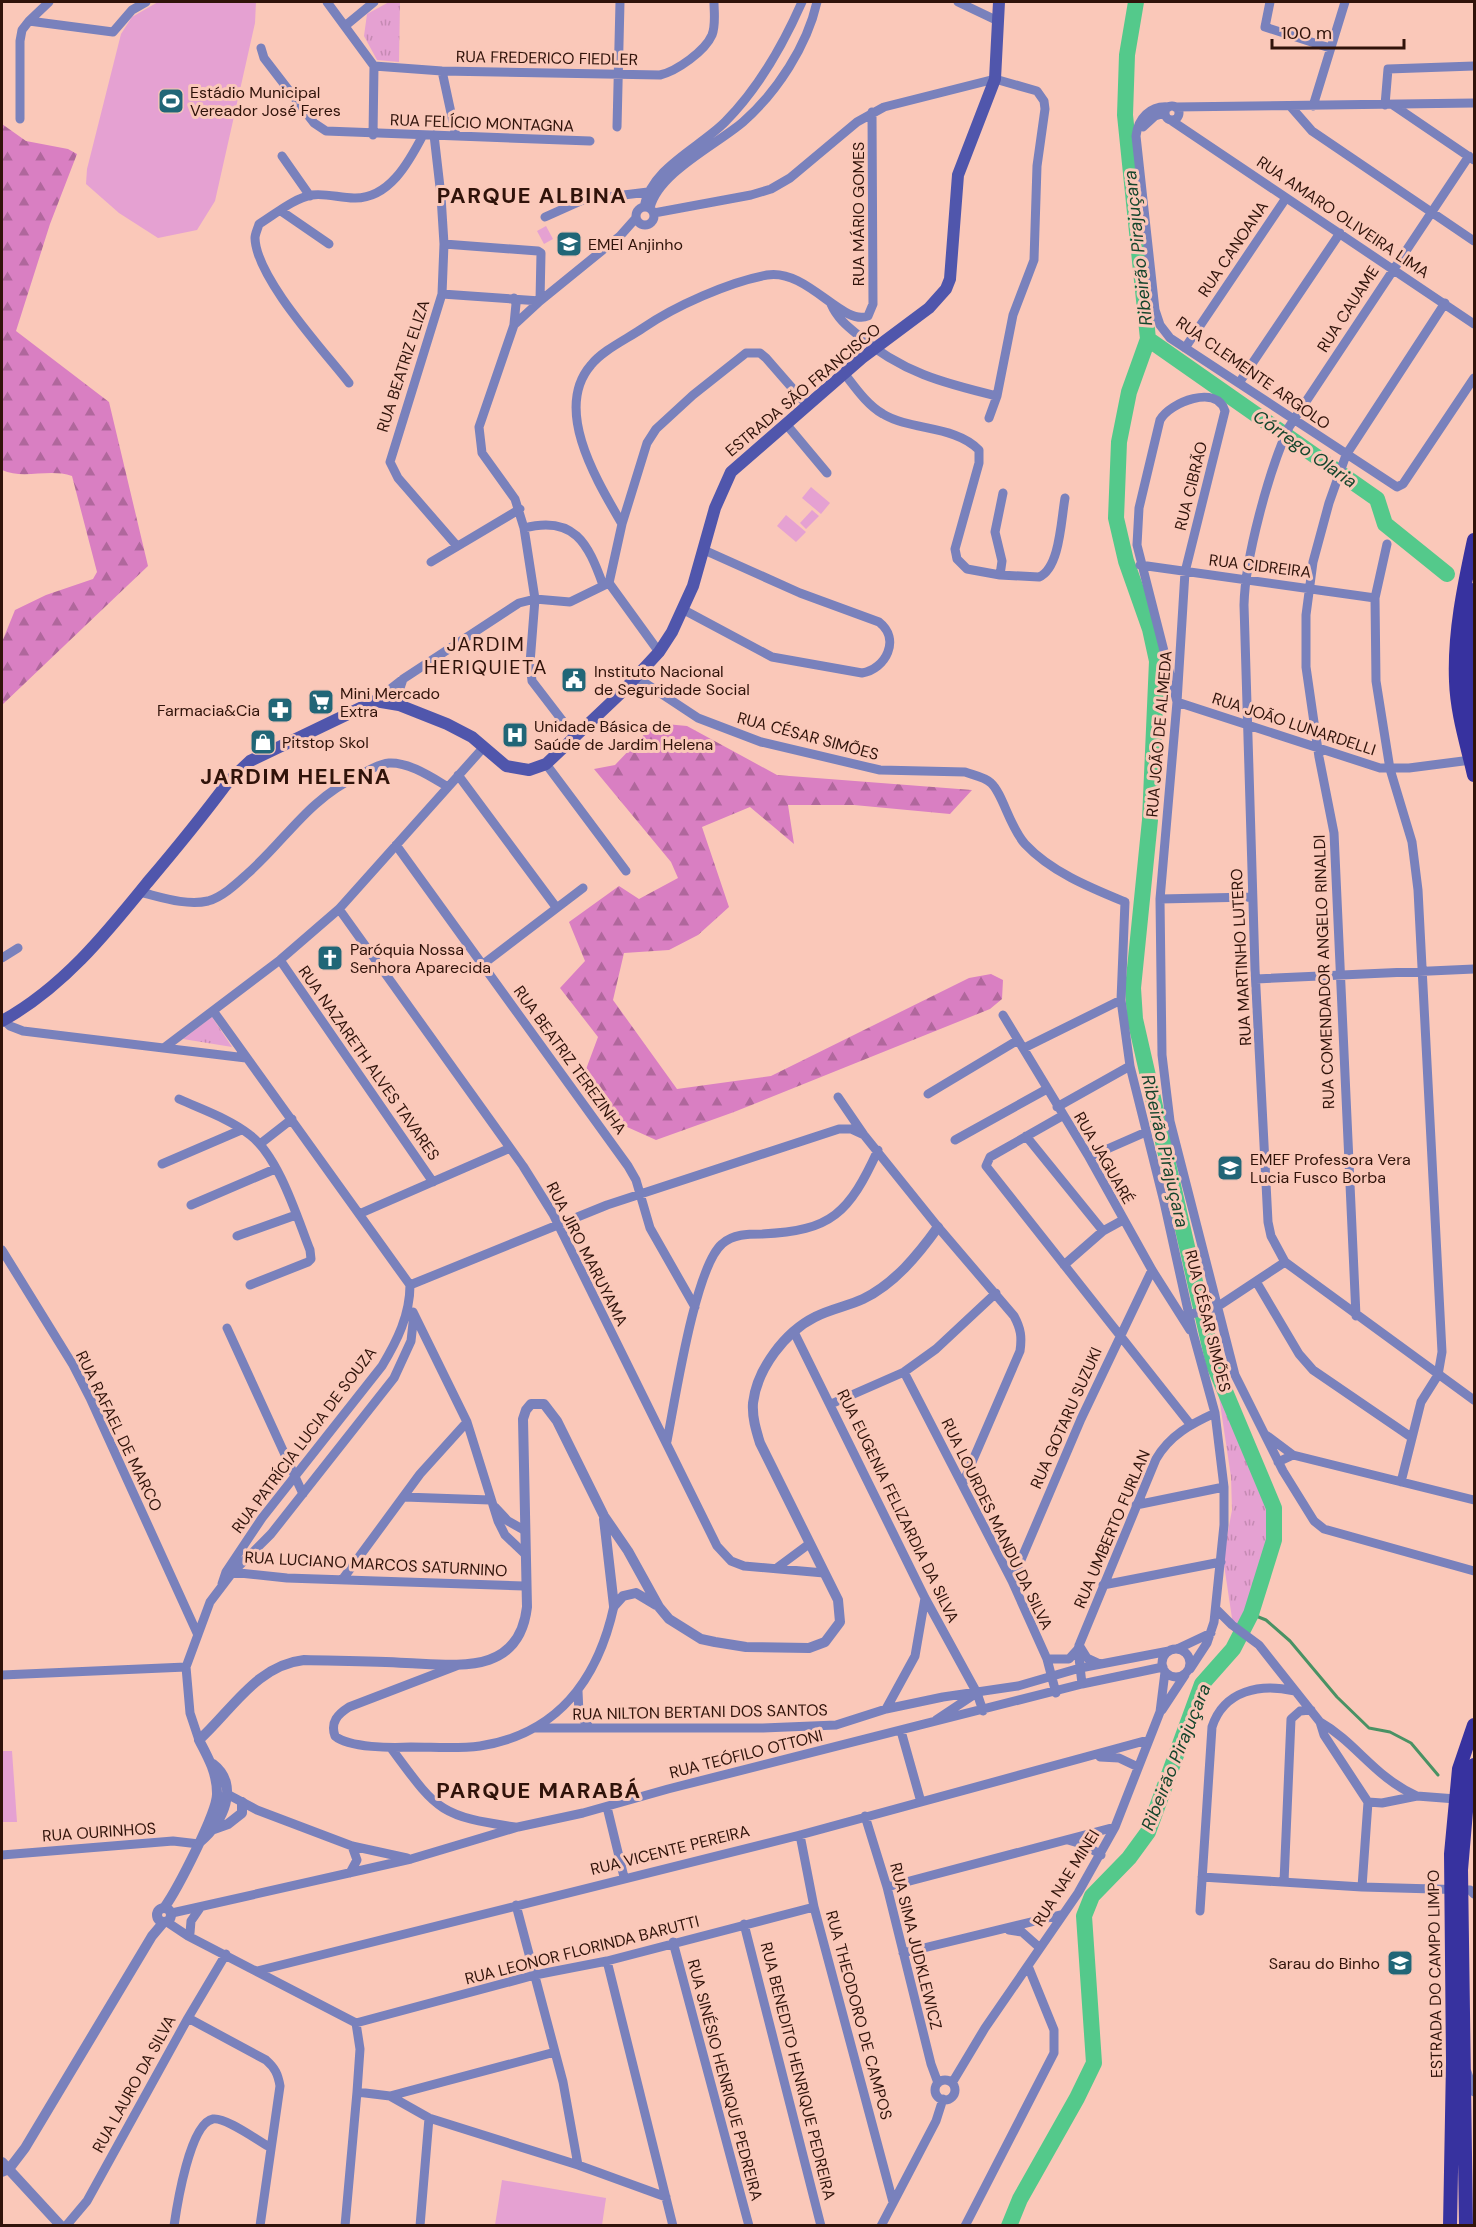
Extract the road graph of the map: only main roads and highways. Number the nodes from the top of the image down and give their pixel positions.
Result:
1 (999, 2) edge
2 (1474, 540) edge
3 (1474, 590) edge
4 (1471, 637) edge
5 (1474, 734) edge
6 (1473, 760) edge
7 (1474, 775) edge
8 (2, 1024) edge
9 (1474, 1725) edge
10 (1474, 1764) edge
11 (1466, 1801) edge
12 (1455, 1889) junction
13 (1469, 2105) edge
14 (1450, 2226) edge
15 (1466, 2226) edge

1 - 8 main road, ESTRADA SÃO FRANCISCO
2 - 6 main road
3 - 4 main road
4 - 5 main road
6 - 7 main road
9 - 11 main road, ESTRADA DO CAMPO LIMPO
10 - 11 main road, ESTRADA DO CAMPO LIMPO
11 - 12 main road, ESTRADA DO CAMPO LIMPO
12 - 13 main road, ESTRADA DO CAMPO LIMPO
12 - 14 main road, ESTRADA DO CAMPO LIMPO
13 - 15 main road, ESTRADA DO CAMPO LIMPO

